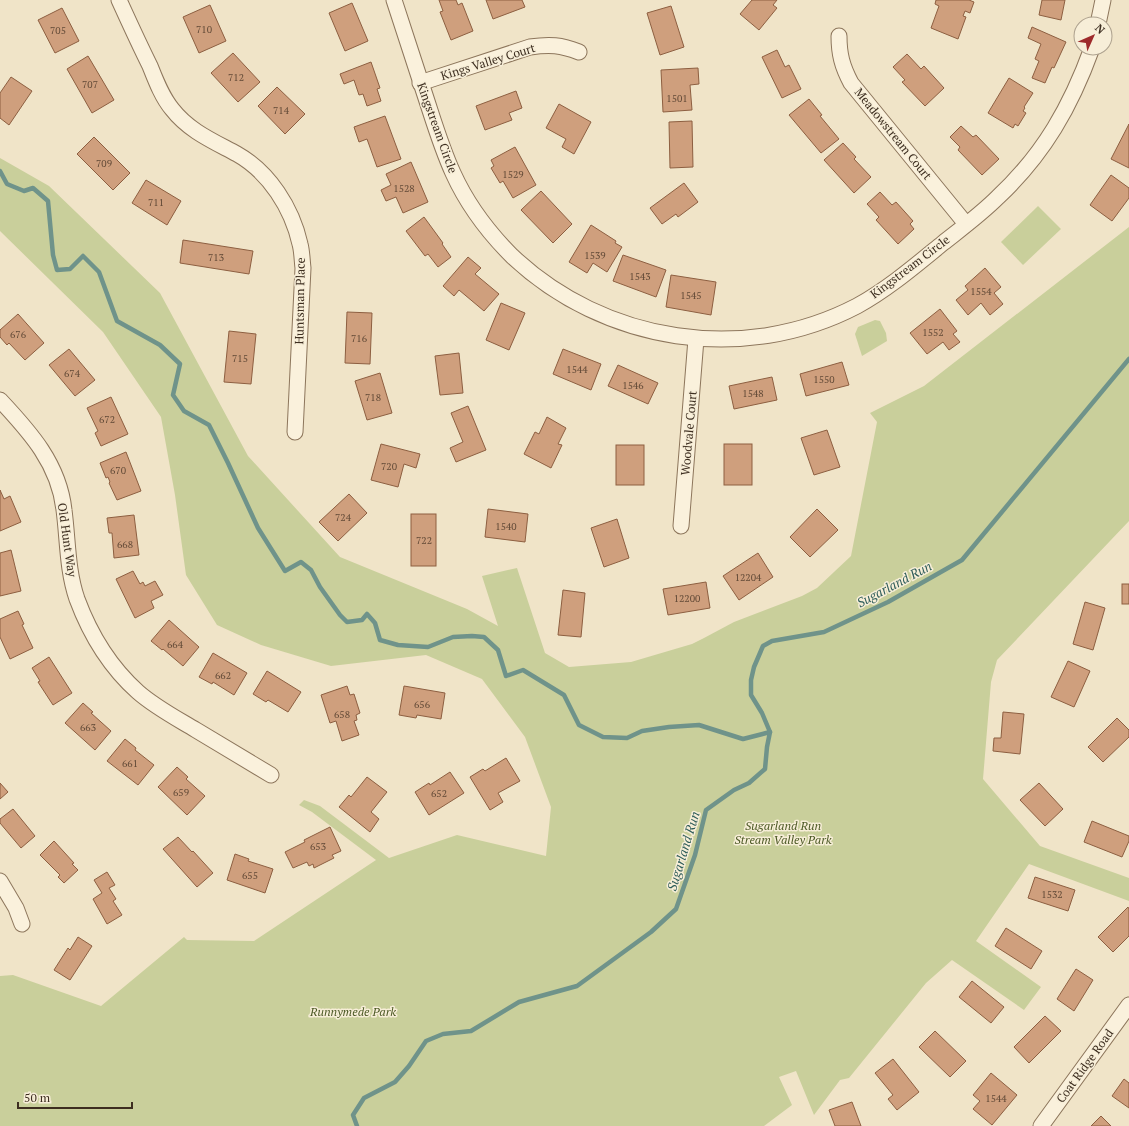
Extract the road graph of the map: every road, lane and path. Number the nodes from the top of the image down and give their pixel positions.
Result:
1 (119, 0) edge
2 (394, 0) edge
3 (1103, 0) edge
4 (1100, 16) edge
5 (838, 36) dead end
6 (579, 52) dead end
7 (1089, 56) edge
8 (420, 83) junction
9 (966, 224) junction
10 (696, 339) junction
11 (0, 400) edge
12 (295, 432) dead end
13 (681, 526) dead end
14 (271, 775) dead end
15 (0, 881) edge
16 (22, 924) dead end
17 (1129, 1005) edge
18 (1041, 1126) edge

1 - 12 street, Huntsman Place
2 - 8 street, Kingstream Circle
3 - 4 street
5 - 9 street, Meadowstream Court
6 - 8 street, Kings Valley Court
7 - 9 street, Kingstream Circle
8 - 10 street, Kingstream Circle
9 - 10 street, Kingstream Circle
10 - 13 street, Woodvale Court
11 - 14 street, Old Hunt Way
15 - 16 street
17 - 18 street, Coat Ridge Road

